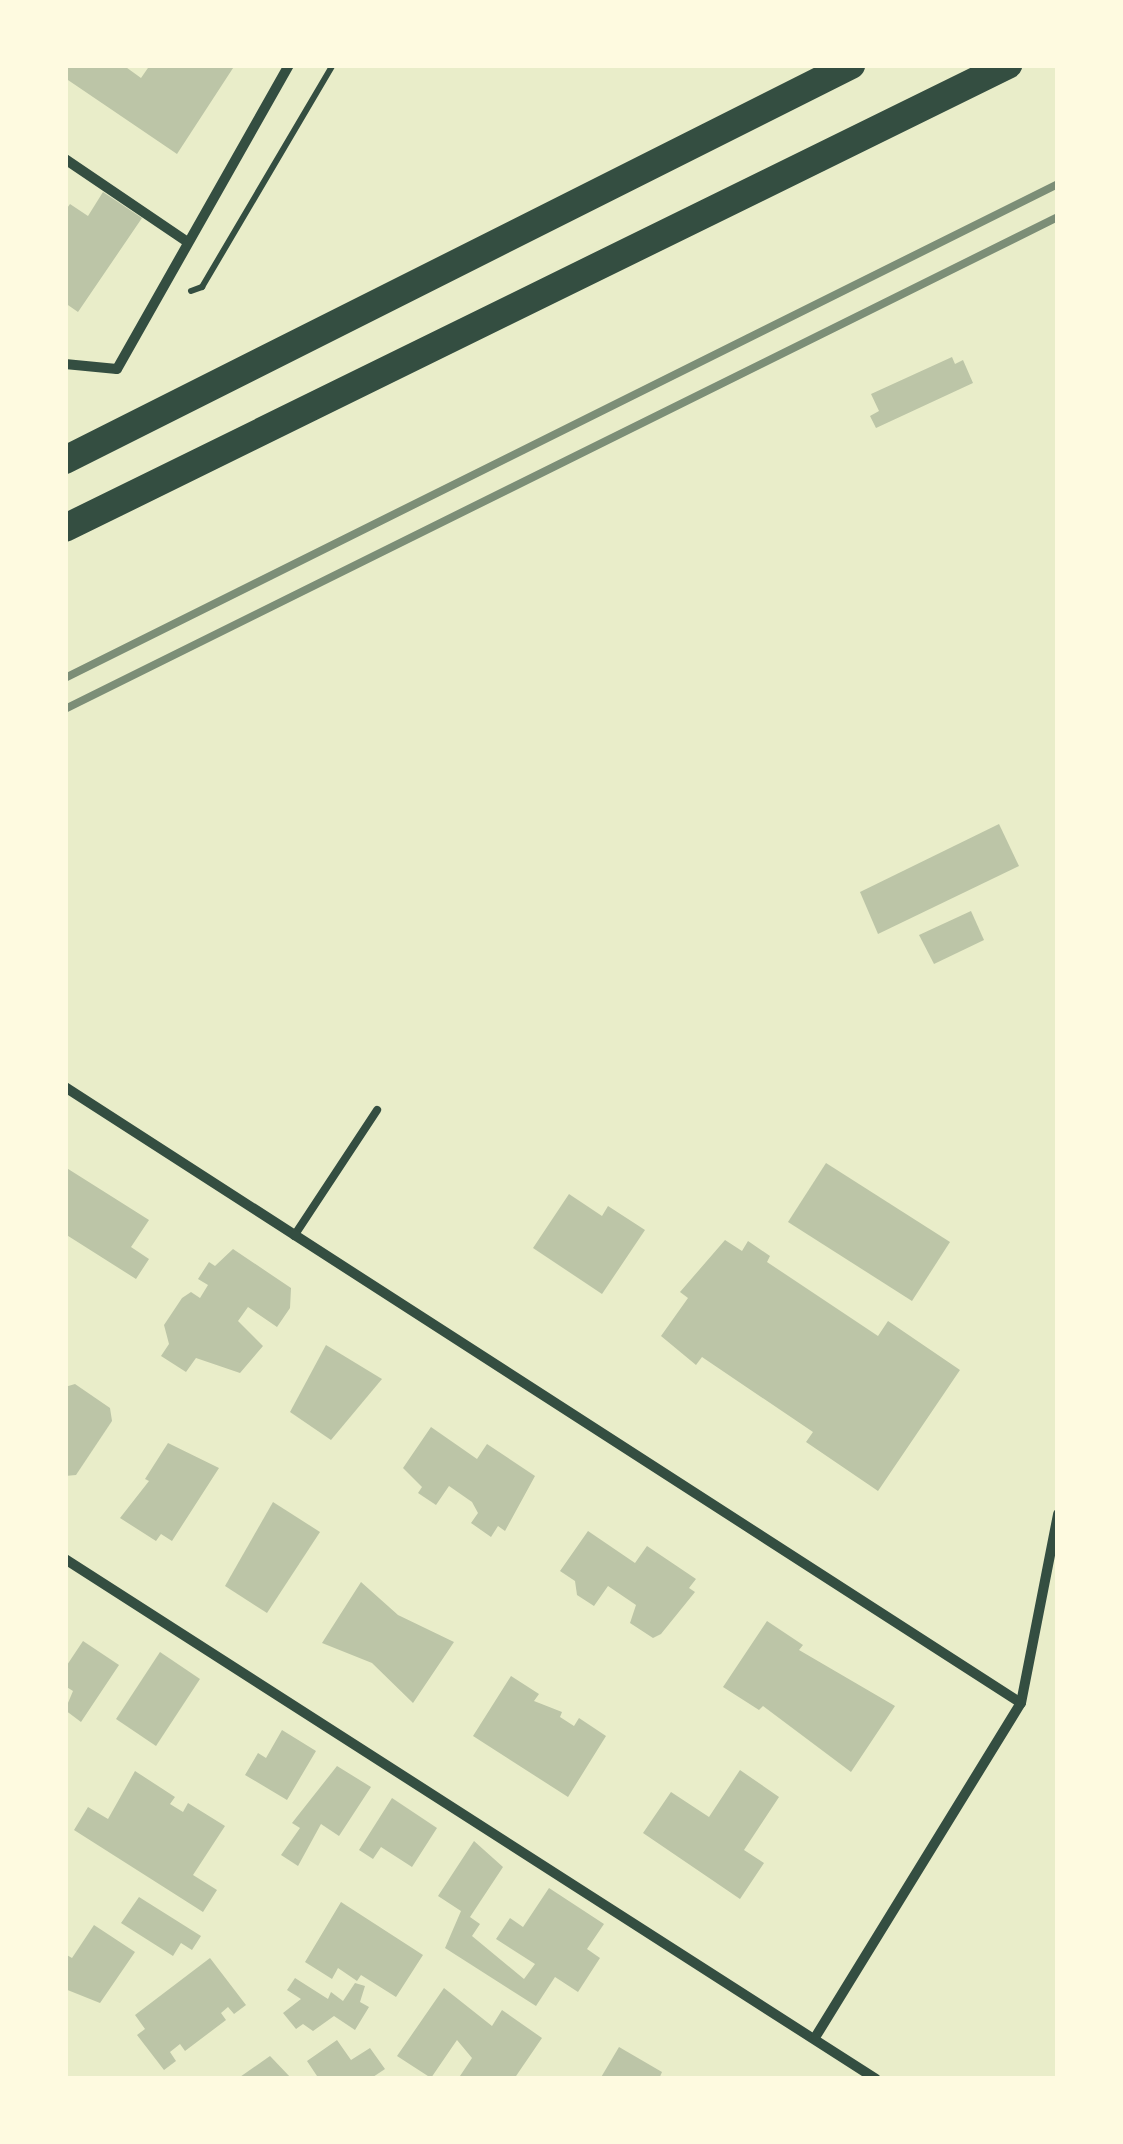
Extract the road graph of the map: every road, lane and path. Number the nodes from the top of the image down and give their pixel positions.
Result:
1 (289, 65) edge
2 (334, 65) edge
3 (850, 65) edge
4 (1008, 65) edge
5 (65, 158) edge
6 (186, 241) junction
7 (152, 304) junction
8 (65, 364) edge
9 (65, 460) edge
10 (65, 528) edge
11 (65, 1087) edge
12 (377, 1110) dead end
13 (293, 1237) junction
14 (1058, 1514) edge
15 (65, 1559) edge
16 (1021, 1703) junction
17 (816, 2036) junction
18 (876, 2079) edge

1 - 6 street
2 - 7 path
3 - 9 highway
4 - 10 highway
5 - 6 street
6 - 7 street
7 - 8 street
11 - 13 street
12 - 13 lane
13 - 16 street
14 - 16 street
15 - 17 street
16 - 17 street
17 - 18 street

